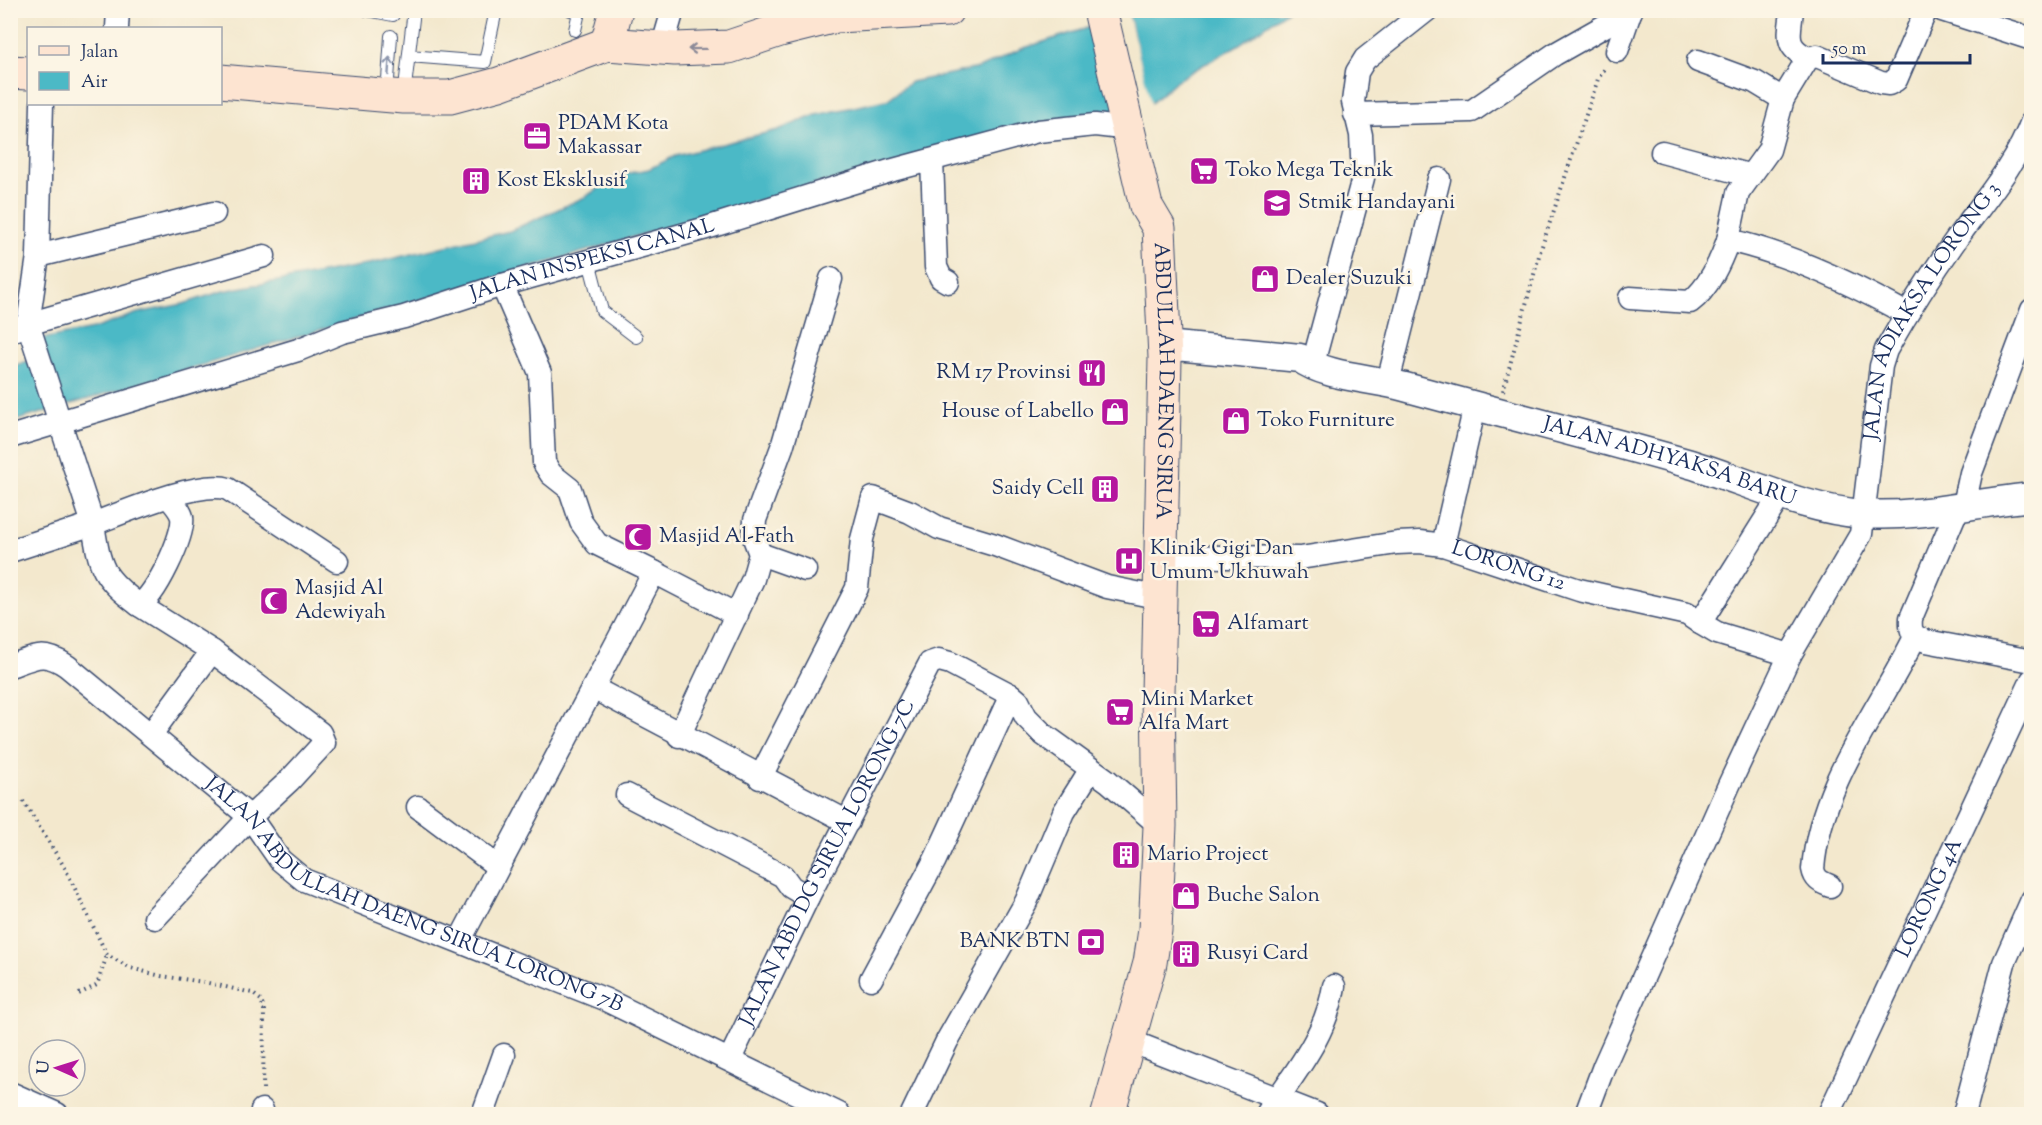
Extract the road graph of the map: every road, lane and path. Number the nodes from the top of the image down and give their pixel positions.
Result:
1 (118, 10) edge
2 (367, 10) edge
3 (414, 10) edge
4 (616, 10) edge
5 (674, 10) edge
6 (947, 10) edge
7 (1428, 10) edge
8 (1792, 10) edge
9 (1926, 10) edge
10 (1942, 10) edge
11 (492, 11) edge
12 (576, 11) edge
13 (1109, 18) edge
14 (782, 20) edge
15 (117, 27) edge
16 (390, 28) edge
17 (575, 30) dead end
18 (2031, 39) edge
19 (632, 46) junction
20 (1617, 51) joint
21 (409, 56) junction
22 (1808, 58) junction
23 (1698, 62) dead end
24 (10, 72) edge
25 (27, 73) edge
26 (222, 81) edge
27 (395, 96) junction
28 (1782, 99) junction
29 (42, 105) edge
30 (1354, 114) junction
31 (1130, 129) junction
32 (2030, 132) edge
33 (1662, 152) dead end
34 (933, 160) junction
35 (1748, 175) junction
36 (1440, 178) dead end
37 (214, 213) dead end
38 (1159, 228) junction
39 (1728, 240) junction
40 (38, 256) junction
41 (264, 256) dead end
42 (589, 261) junction
43 (831, 279) dead end
44 (948, 282) dead end
45 (502, 285) junction
46 (1630, 298) dead end
47 (2031, 310) edge
48 (1907, 314) junction
49 (23, 330) edge
50 (636, 337) dead end
51 (1165, 352) junction
52 (1312, 367) junction
53 (1388, 382) junction
54 (1486, 409) junction
55 (60, 418) junction
56 (10, 437) edge
57 (1780, 496) junction
58 (169, 497) junction
59 (2031, 497) edge
60 (1962, 505) junction
61 (1863, 514) junction
62 (93, 524) junction
63 (1443, 545) junction
64 (10, 551) edge
65 (760, 554) junction
66 (1161, 556) junction
67 (337, 561) dead end
68 (805, 570) dead end
69 (654, 572) junction
70 (1161, 598) junction
71 (140, 605) junction
72 (737, 615) junction
73 (1700, 623) junction
74 (1915, 637) junction
75 (212, 651) junction
76 (1790, 655) junction
77 (2031, 661) edge
78 (10, 666) edge
79 (2031, 680) edge
80 (595, 689) junction
81 (1011, 695) junction
82 (152, 733) junction
83 (679, 736) junction
84 (1090, 769) junction
85 (760, 778) junction
86 (627, 795) dead end
87 (23, 801) dead end
88 (418, 807) dead end
89 (250, 817) junction
90 (848, 822) junction
91 (1160, 826) junction
92 (497, 866) junction
93 (1830, 886) dead end
94 (807, 897) junction
95 (2031, 900) edge
96 (155, 918) dead end
97 (460, 940) junction
98 (107, 955) junction
99 (871, 979) dead end
100 (1334, 986) dead end
101 (79, 994) dead end
102 (1130, 1041) junction
103 (504, 1055) dead end
104 (730, 1059) junction
105 (10, 1093) edge
106 (1273, 1106) edge
107 (262, 1112) edge
108 (57, 1114) edge
109 (483, 1114) edge
110 (839, 1114) edge
111 (912, 1114) edge
112 (1108, 1114) edge
113 (1317, 1114) edge
114 (1586, 1114) edge
115 (1828, 1114) edge
116 (1964, 1114) edge

1 - 15 street
2 - 16 lane
3 - 21 lane
4 - 19 main road
5 - 19 street
6 - 14 main road
7 - 30 street
8 - 22 street
9 - 22 street
10 - 18 street
11 - 21 lane
12 - 17 lane
13 - 31 main road, ABDULLAH DAENG SIRUA
13 - 38 main road
14 -> 19 main road
27 -> 16 lane
19 - 27 main road
20 - 30 street
20 - 54 path
21 - 27 lane
22 - 28 street
23 - 28 street
24 - 25 main road
26 - 27 main road
28 - 35 street
29 - 40 street
30 - 52 street
31 - 34 street, JALAN INSPEKSI CANAL
31 - 38 main road, ABDULLAH DAENG SIRUA
32 - 48 street, JALAN ADIAKSA LORONG 3
33 - 35 street
34 - 42 street, JALAN INSPEKSI CANAL
34 - 44 street
35 - 39 street
36 - 53 street
37 - 40 street
38 - 51 main road, ABDULLAH DAENG SIRUA
39 - 46 street
39 - 48 street
40 - 49 street
41 - 49 street
42 - 45 street, JALAN INSPEKSI CANAL
42 - 50 lane
43 - 65 street
45 - 55 street, JALAN INSPEKSI CANAL
45 - 69 street
47 - 60 street
48 - 61 street, JALAN ADIAKSA LORONG 3
49 - 55 street
51 - 52 street, JALAN ADHYAKSA BARU
51 - 66 main road, ABDULLAH DAENG SIRUA
52 - 53 street, JALAN ADHYAKSA BARU
53 - 54 street, JALAN ADHYAKSA BARU
54 - 57 street, JALAN ADHYAKSA BARU
54 - 63 street
55 - 56 street, JALAN INSPEKSI CANAL
55 - 62 street
57 - 61 street, JALAN ADHYAKSA BARU
57 - 73 street
58 - 62 street
58 - 67 street
58 - 71 street
59 - 60 street, JALAN ADHYAKSA BARU
60 - 61 street, JALAN ADHYAKSA BARU
60 - 74 street
61 - 76 street, JALAN ADIAKSA LORONG 3
62 - 64 street
62 - 71 street
63 - 66 street, LORONG 12
63 - 73 street, LORONG 12
65 - 68 street
65 - 72 street
66 - 70 main road, ABDULLAH DAENG SIRUA
69 - 72 street
69 - 80 street
70 - 85 street
70 - 91 main road, ABDULLAH DAENG SIRUA
71 - 75 street
72 - 83 street
73 - 76 street, LORONG 12
74 - 77 street
74 - 93 street
75 - 82 street
75 - 89 street
76 - 114 street, JALAN ADIAKSA LORONG 3
78 - 82 street, JALAN ABDULLAH DAENG SIRUA LORONG 7B
79 - 115 street, LORONG 4A
80 - 83 street
80 - 92 street
81 - 84 street
81 - 90 street, JALAN ABD DG SIRUA LORONG 7C
81 - 99 street
82 - 89 street, JALAN ABDULLAH DAENG SIRUA LORONG 7B
83 - 85 street
84 - 91 street
84 - 111 street
85 - 90 street
86 - 94 street
87 - 98 path
88 - 92 street
89 - 96 street
89 - 97 street, JALAN ABDULLAH DAENG SIRUA LORONG 7B
90 - 94 street, JALAN ABD DG SIRUA LORONG 7C
91 - 102 main road, ABDULLAH DAENG SIRUA
92 - 97 street
94 - 104 street, JALAN ABD DG SIRUA LORONG 7C
95 - 116 street
97 - 104 street, JALAN ABDULLAH DAENG SIRUA LORONG 7B
98 - 101 path
98 - 107 path
100 - 106 street
102 - 106 street
102 - 112 main road, ABDULLAH DAENG SIRUA
103 - 109 street
104 - 110 street, JALAN ABDULLAH DAENG SIRUA LORONG 7B
105 - 108 street
106 - 113 street

